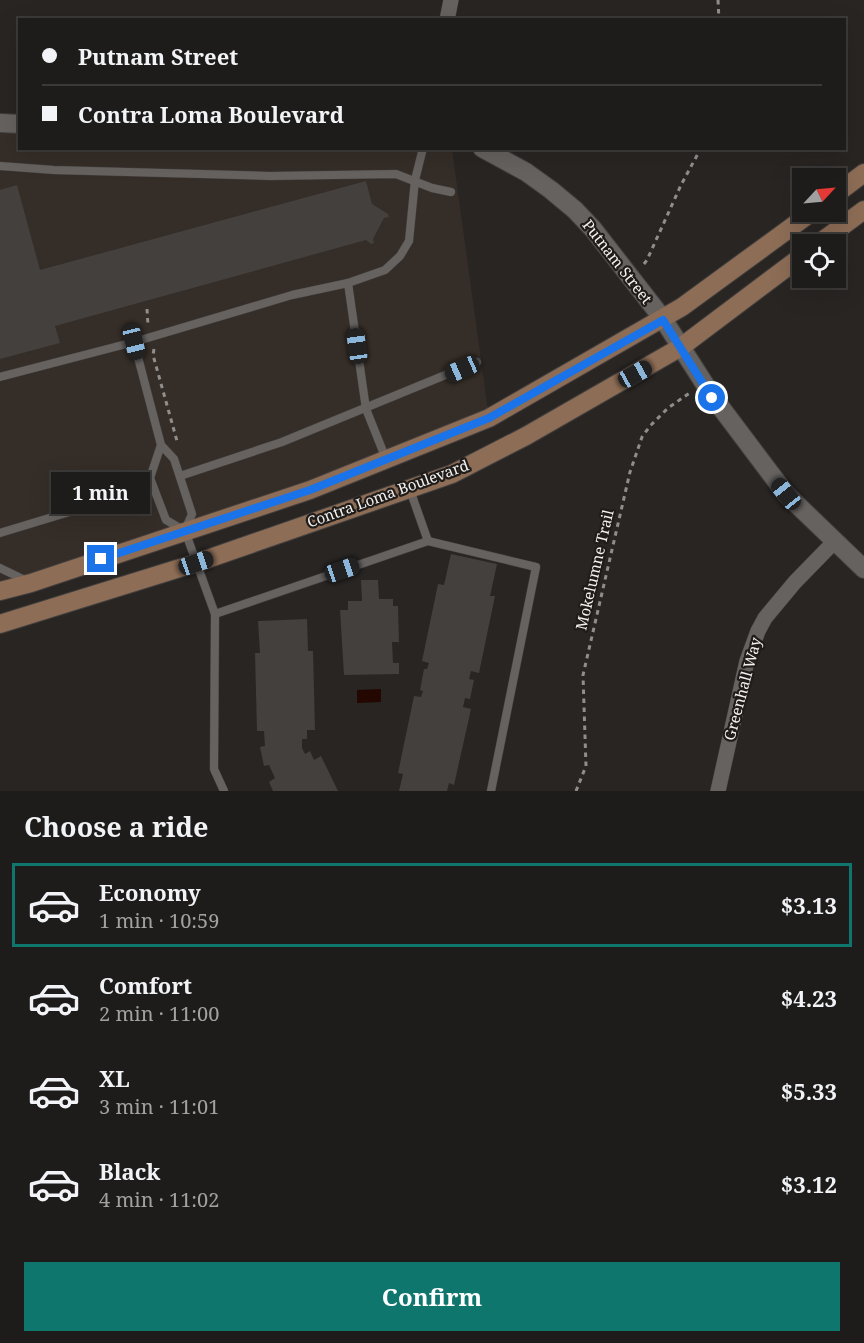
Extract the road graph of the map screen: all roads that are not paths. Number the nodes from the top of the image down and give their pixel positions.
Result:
1 (451, 0) edge
2 (447, 18) edge
3 (0, 123) edge
4 (18, 124) edge
5 (422, 150) edge
6 (486, 150) edge
7 (0, 166) edge
8 (864, 173) edge
9 (415, 180) junction
10 (846, 186) edge
11 (451, 192) dead end
12 (864, 210) edge
13 (798, 222) edge
14 (832, 234) edge
15 (792, 264) edge
16 (348, 283) junction
17 (663, 320) junction
18 (134, 342) junction
19 (681, 347) junction
20 (477, 363) dead end
21 (0, 377) edge
22 (366, 409) junction
23 (160, 445) junction
24 (387, 460) junction
25 (180, 477) junction
26 (150, 478) junction
27 (410, 489) junction
28 (185, 531) junction
29 (0, 533) edge
30 (428, 541) junction
31 (834, 542) junction
32 (196, 563) junction
33 (0, 568) edge
34 (864, 569) edge
35 (32, 583) junction
36 (0, 591) edge
37 (215, 614) junction
38 (0, 624) edge
39 (225, 791) edge
40 (490, 791) edge
41 (718, 791) edge

1 - 2 street
3 - 4 street
5 - 9 lane
6 - 17 street, Putnam Street
7 - 9 lane
8 - 10 main road
9 - 11 lane
9 - 16 lane
12 - 14 main road
13 - 17 main road, Contra Loma Boulevard
15 - 19 main road, Contra Loma Boulevard
16 - 18 lane
16 - 22 lane
17 - 19 street, Putnam Street
17 - 24 main road, Contra Loma Boulevard
18 - 21 lane
18 - 23 lane
19 - 27 main road, Contra Loma Boulevard
19 - 31 street, Putnam Street
20 - 22 lane
22 - 24 lane
22 - 25 lane
23 - 25 lane
23 - 26 lane
24 - 28 main road, Contra Loma Boulevard
25 - 28 lane
26 - 28 lane
26 - 29 lane
27 - 30 lane
27 - 32 main road, Contra Loma Boulevard
28 - 32 lane
28 - 35 main road, Contra Loma Boulevard
30 - 37 lane
30 - 40 lane
31 - 34 street, Putnam Street
31 - 41 street, Greenhall Way
32 - 37 lane
32 - 38 main road, Contra Loma Boulevard
33 - 35 lane
35 - 36 main road, Contra Loma Boulevard
37 - 39 lane

